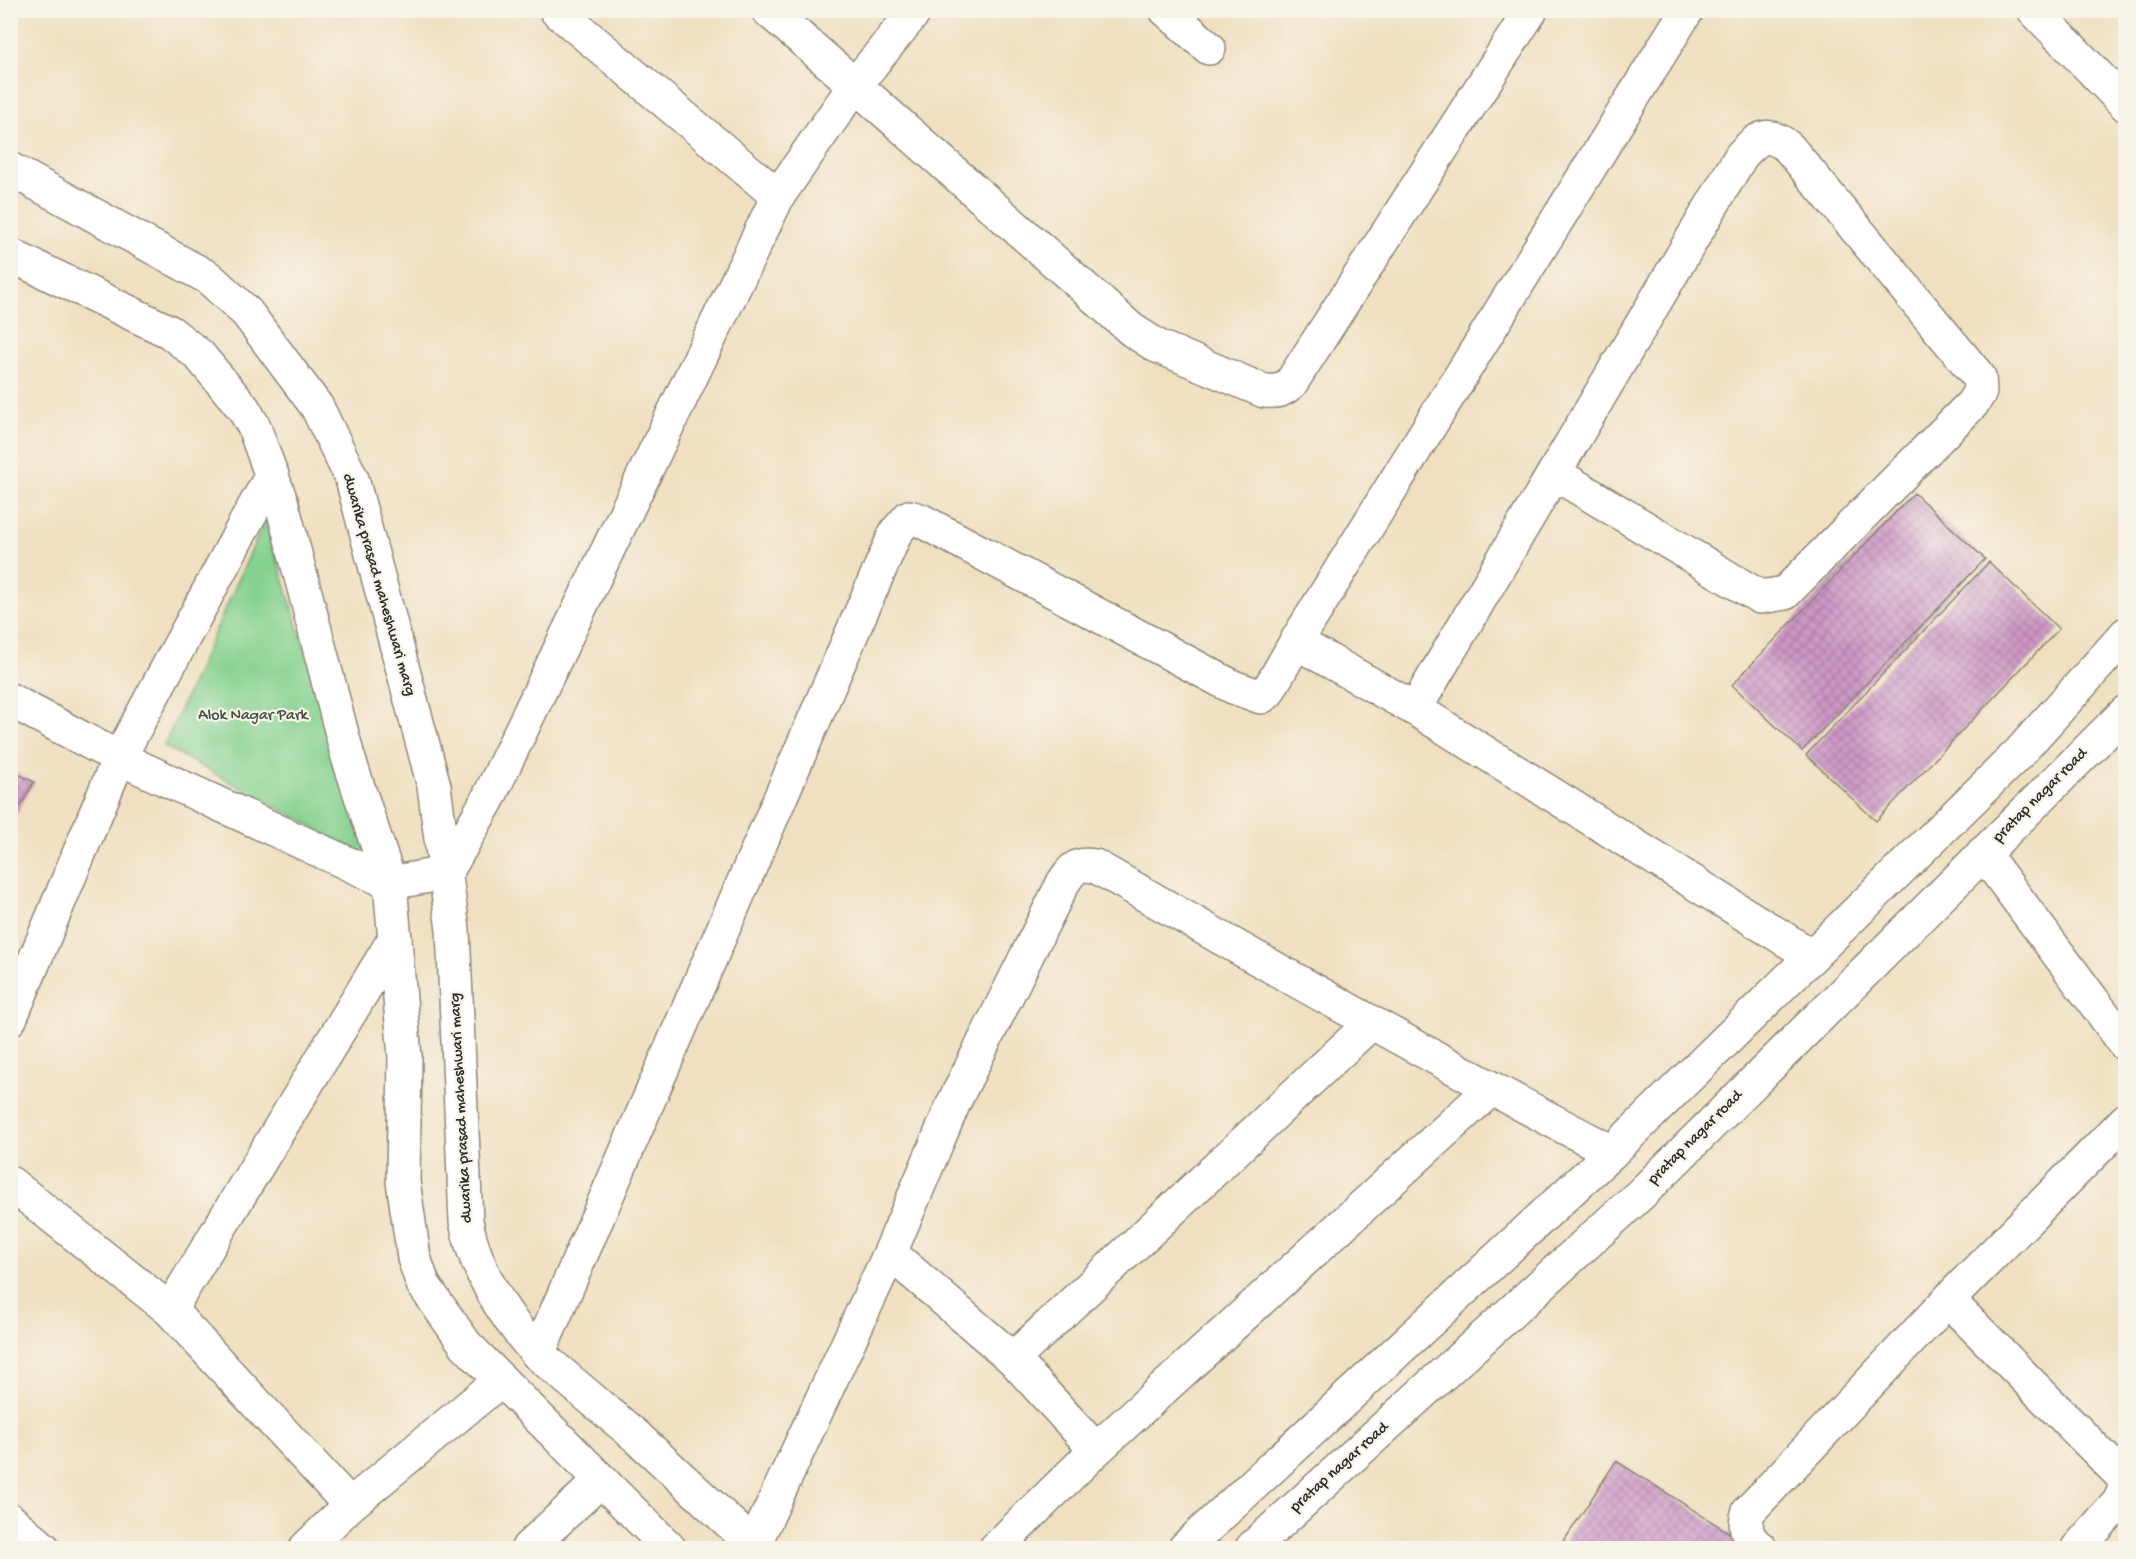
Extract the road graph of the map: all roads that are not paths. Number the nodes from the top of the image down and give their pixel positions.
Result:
1 (556, 10) edge
2 (768, 10) edge
3 (916, 10) edge
4 (1166, 10) edge
5 (1531, 10) edge
6 (1687, 10) edge
7 (2034, 10) edge
8 (1209, 48) dead end
9 (855, 85) junction
10 (2126, 105) edge
11 (10, 169) edge
12 (778, 196) junction
13 (10, 255) edge
14 (1554, 473) junction
15 (272, 475) junction
16 (2126, 634) edge
17 (1296, 642) junction
18 (10, 700) edge
19 (1415, 709) junction
20 (2126, 712) edge
21 (119, 759) junction
22 (1983, 854) junction
23 (446, 873) junction
24 (390, 883) junction
25 (395, 938) junction
26 (1812, 956) junction
27 (10, 1019) edge
28 (1371, 1023) junction
29 (2126, 1045) edge
30 (1491, 1089) junction
31 (2126, 1120) edge
32 (1611, 1152) junction
33 (10, 1183) edge
34 (890, 1253) junction
35 (1948, 1300) junction
36 (170, 1310) junction
37 (538, 1354) junction
38 (1013, 1359) junction
39 (501, 1380) junction
40 (1096, 1450) junction
41 (601, 1480) junction
42 (350, 1505) junction
43 (10, 1520) edge
44 (756, 1547) edge
45 (43, 1548) edge
46 (306, 1548) edge
47 (528, 1548) edge
48 (669, 1548) edge
49 (996, 1548) edge
50 (1185, 1548) edge
51 (1252, 1548) edge
52 (1760, 1548) edge
53 (2078, 1548) edge

1 - 12 street
2 - 9 street
3 - 9 street
4 - 8 street
5 - 9 street
6 - 17 street
7 - 10 street
9 - 12 street
11 - 23 street, dwarika prasad maheshwari marg
12 - 23 street
13 - 15 street
14 - 14 street
14 - 19 street
15 - 21 street
15 - 24 street
16 - 26 street
17 - 19 street
17 - 37 street
18 - 21 street
19 - 26 street
20 - 22 street, pratap nagar road
21 - 24 street
21 - 27 street
22 - 29 street
22 - 51 street, pratap nagar road
23 - 24 street
23 - 37 street, dwarika prasad maheshwari marg
24 - 25 street
25 - 36 street
25 - 39 street
26 - 32 street
28 - 30 street
28 - 34 street
28 - 38 street
30 - 32 street
30 - 40 street
31 - 35 street
32 - 50 street
33 - 36 street
34 - 38 street
34 - 44 street
35 - 52 street
35 - 53 street
36 - 42 street
37 - 44 street, dwarika prasad maheshwari marg
38 - 40 street
39 - 41 street
39 - 42 street
40 - 49 street
41 - 47 street
41 - 48 street
42 - 46 street
43 - 45 street

